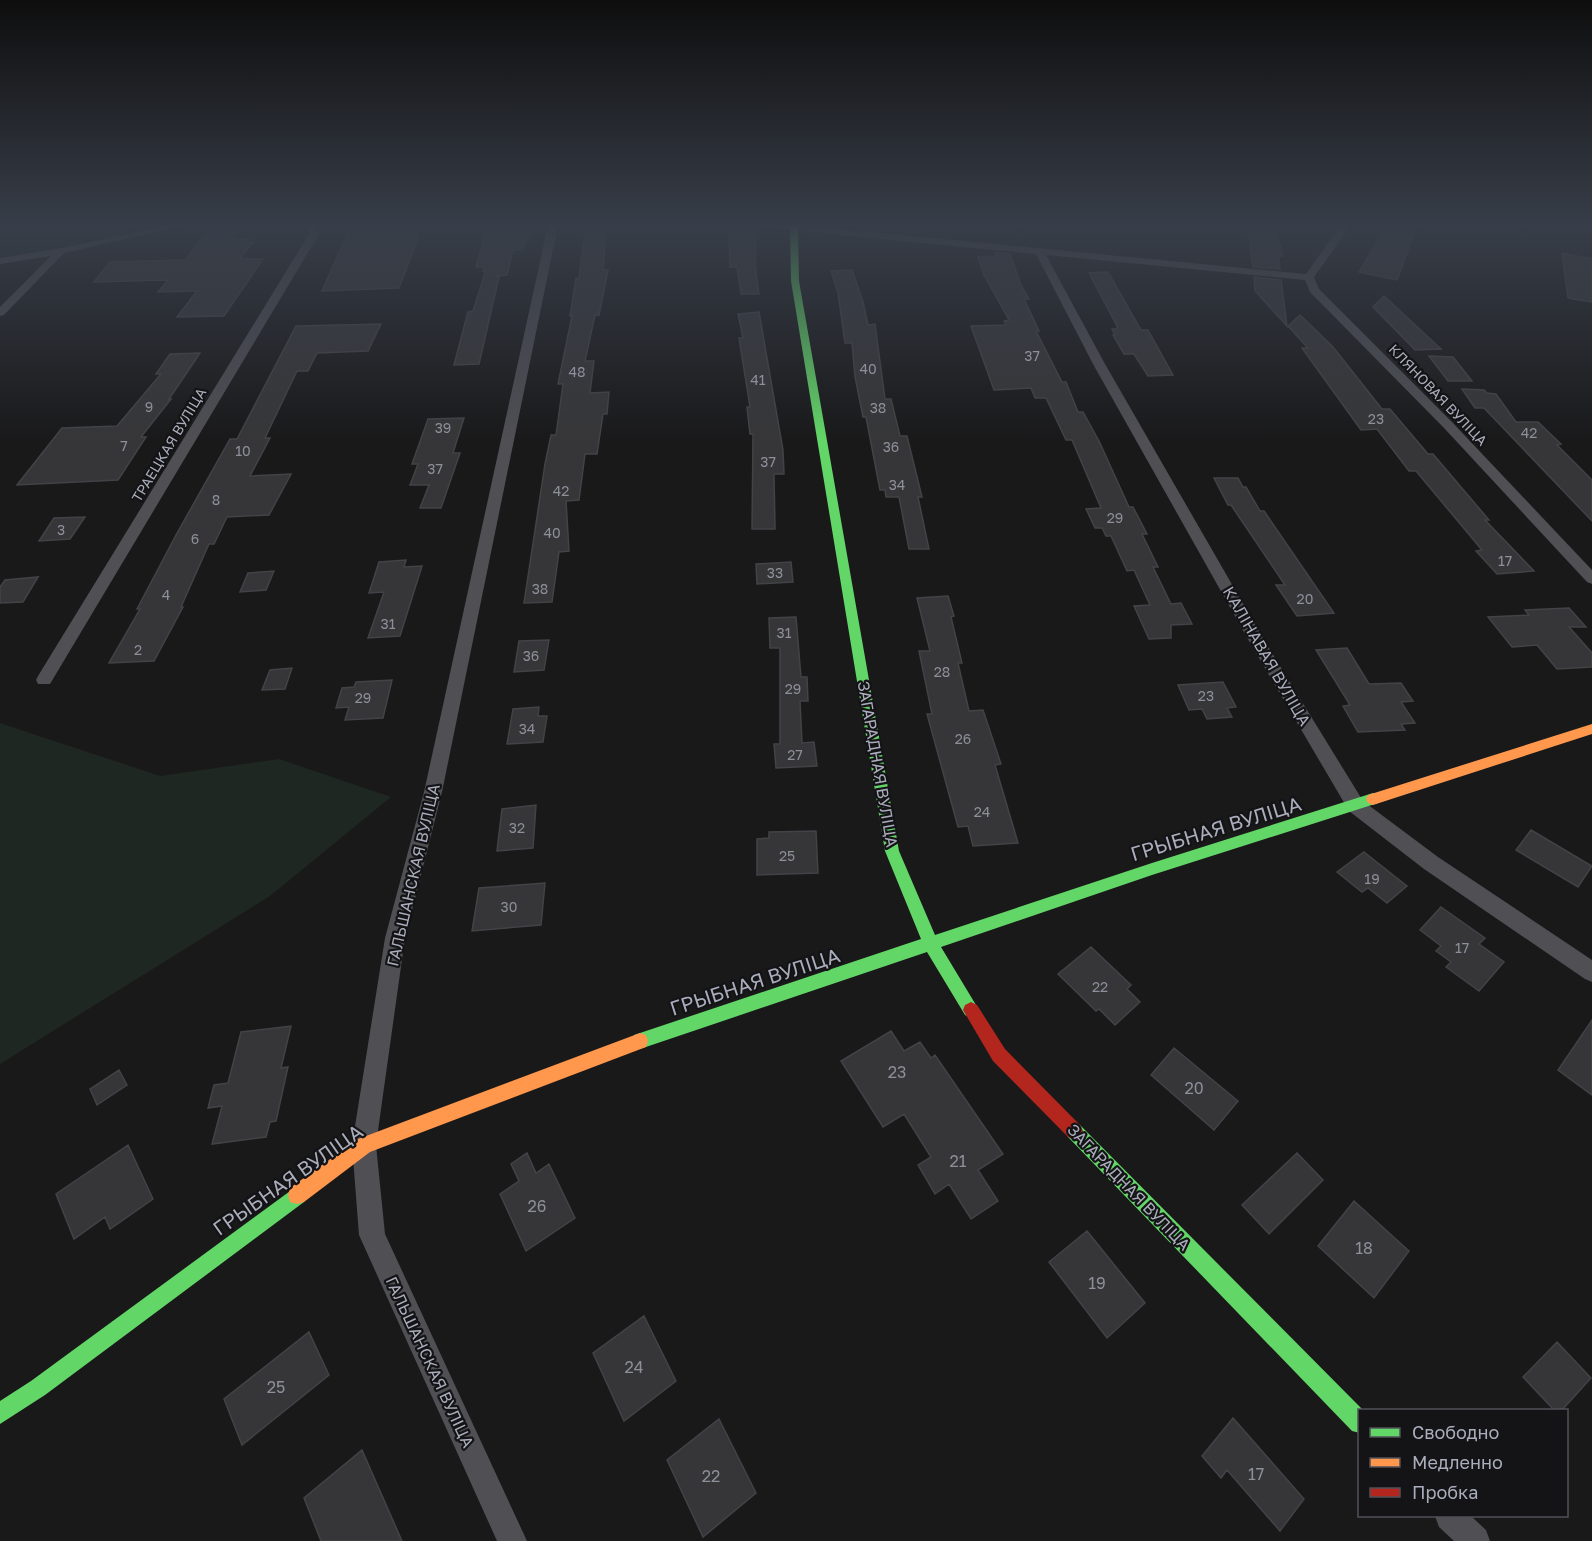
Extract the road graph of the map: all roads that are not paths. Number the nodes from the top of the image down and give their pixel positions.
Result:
1 (16, 297) edge
2 (276, 297) edge
3 (538, 297) edge
4 (798, 297) edge
5 (1064, 297) edge
6 (1321, 297) edge
7 (0, 313) edge
8 (1592, 579) edge
9 (44, 680) dead end
10 (1592, 729) edge
11 (1356, 806) junction
12 (931, 944) junction
13 (1592, 972) edge
14 (364, 1145) junction
15 (0, 1413) edge
16 (1358, 1422) edge
17 (1452, 1517) edge
18 (512, 1541) edge
19 (1475, 1541) edge

1 - 7 street
2 - 9 street, ТРАЕЦКАЯ ВУЛІЦА
3 - 14 street, ГАЛЬШАНСКАЯ ВУЛІЦА
4 - 12 street, ЗАГАРАДНАЯ ВУЛІЦА
5 - 11 street, КАЛІНАВАЯ ВУЛІЦА
6 - 8 street, КЛЯНОВАЯ ВУЛІЦА
10 - 11 street, ГРЫБНАЯ ВУЛІЦА
11 - 12 street, ГРЫБНАЯ ВУЛІЦА
11 - 13 street, КАЛІНАВАЯ ВУЛІЦА
12 - 14 street, ГРЫБНАЯ ВУЛІЦА
12 - 16 street, ЗАГАРАДНАЯ ВУЛІЦА
14 - 15 street, ГРЫБНАЯ ВУЛІЦА
14 - 18 street, ГАЛЬШАНСКАЯ ВУЛІЦА
17 - 19 street

